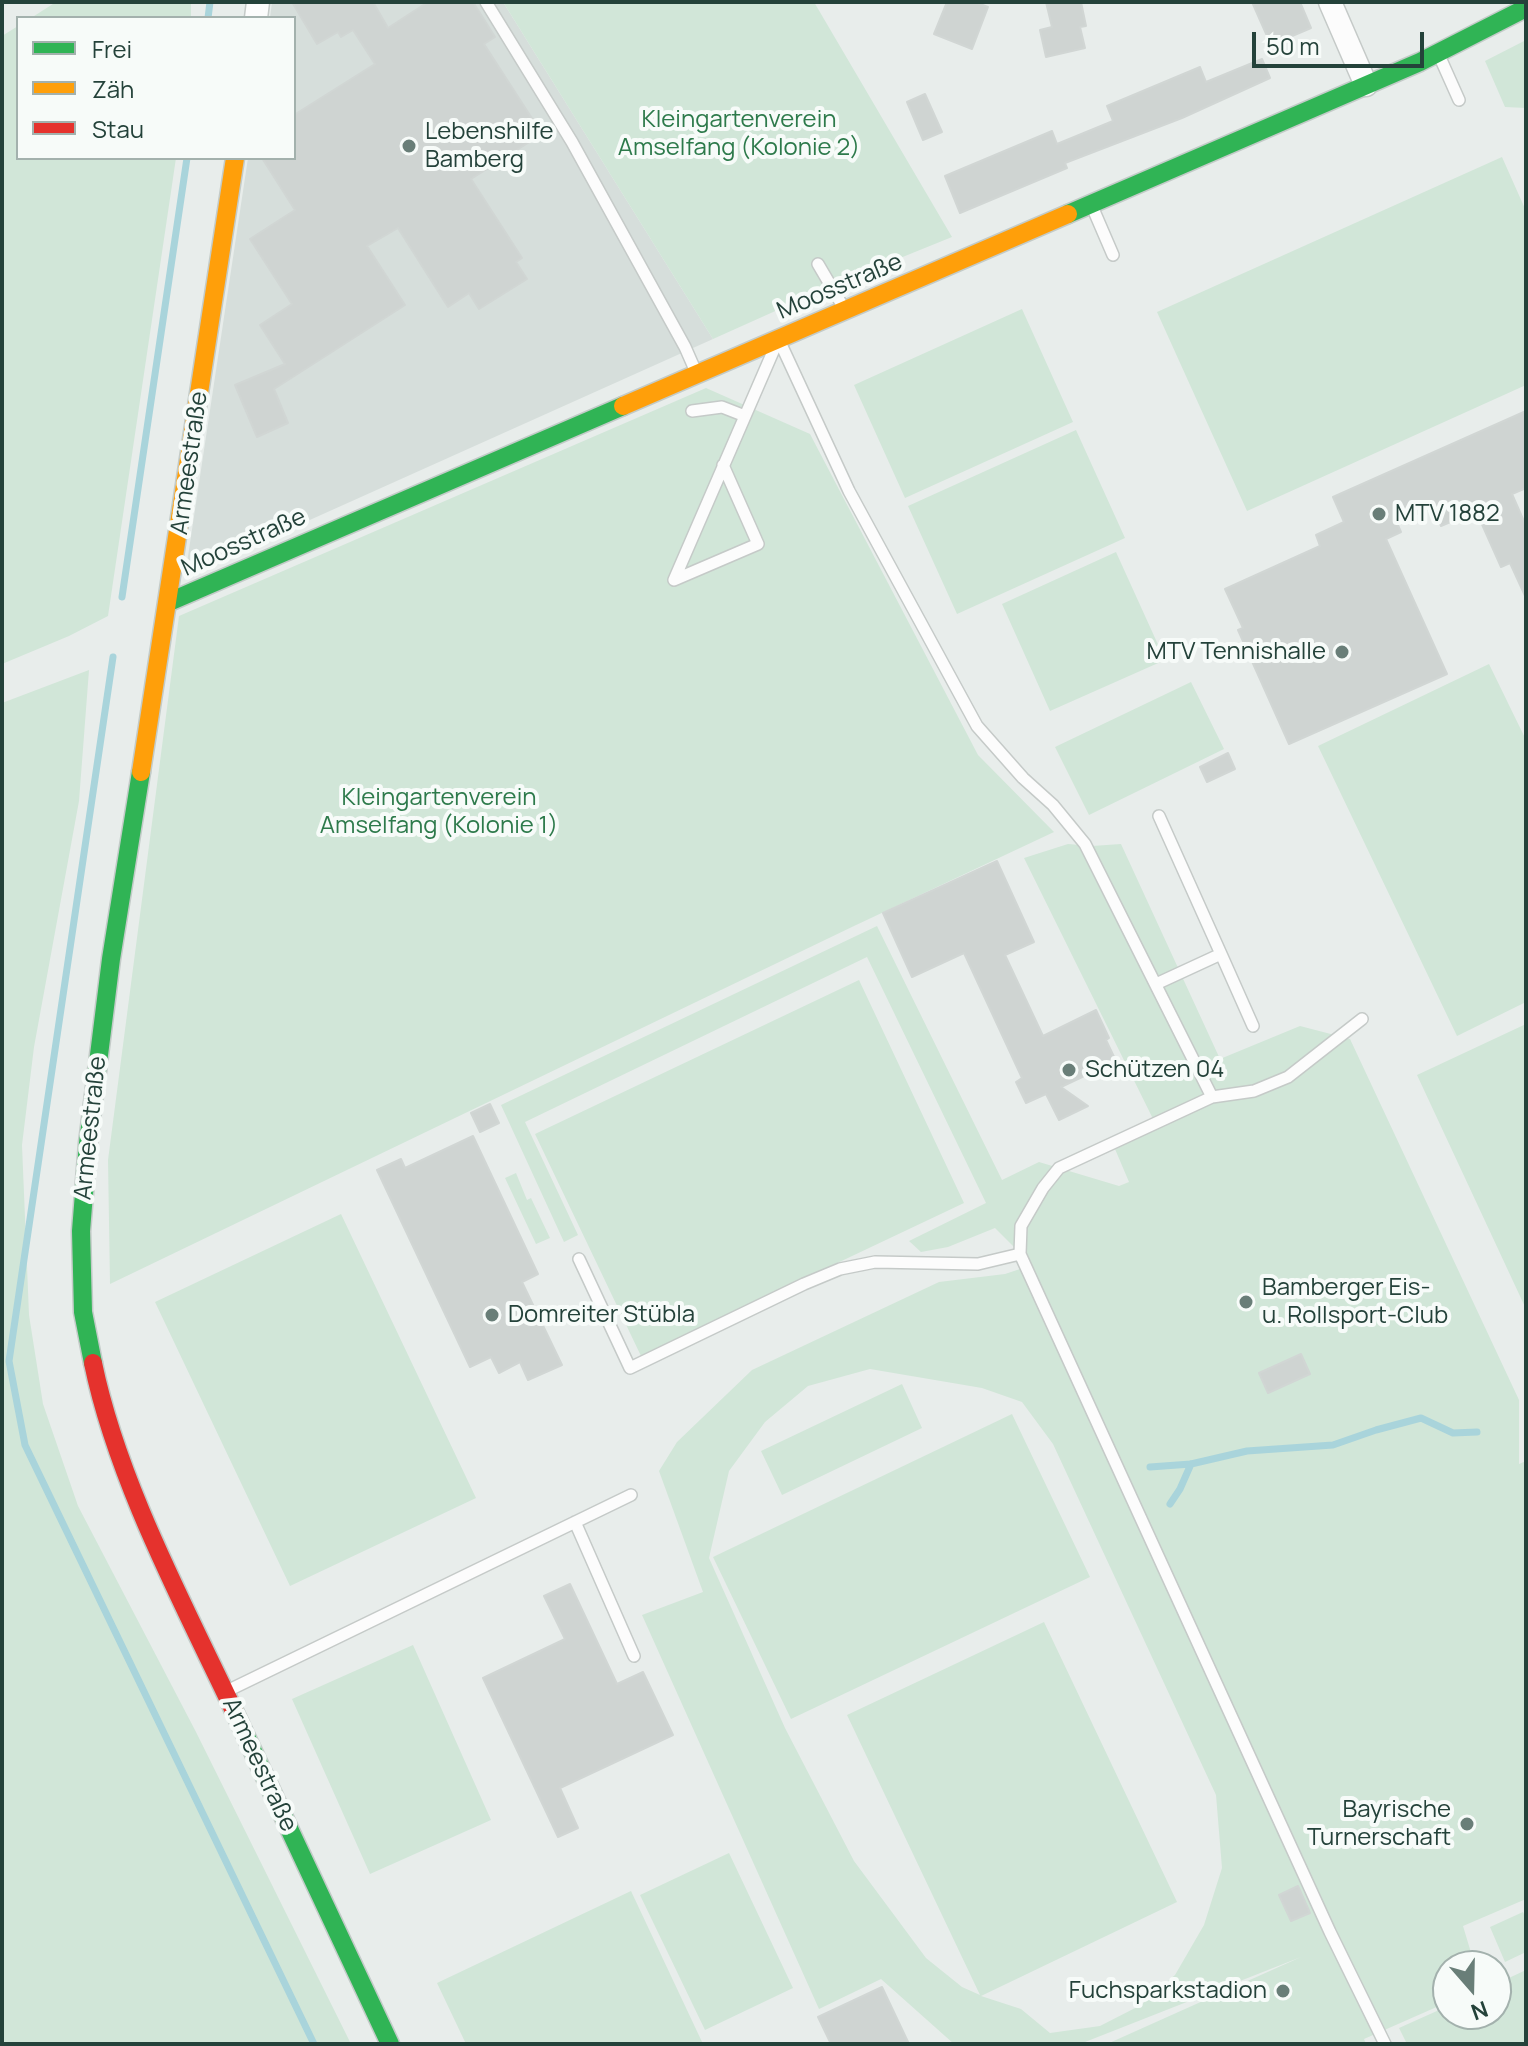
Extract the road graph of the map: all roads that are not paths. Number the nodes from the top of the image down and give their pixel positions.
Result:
1 (486, 2) edge
2 (1330, 2) edge
3 (1526, 8) edge
4 (1438, 53) junction
5 (1366, 85) junction
6 (1459, 100) dead end
7 (235, 160) edge
8 (1091, 204) junction
9 (1113, 255) dead end
10 (818, 264) dead end
11 (845, 310) junction
12 (779, 339) junction
13 (696, 373) junction
14 (692, 411) dead end
15 (745, 416) junction
16 (723, 465) junction
17 (169, 602) junction
18 (1159, 816) dead end
19 (1221, 954) junction
20 (1156, 984) junction
21 (1362, 1019) dead end
22 (1253, 1026) dead end
23 (1212, 1097) junction
24 (1020, 1254) junction
25 (579, 1259) dead end
26 (631, 1495) dead end
27 (575, 1522) junction
28 (634, 1656) dead end
29 (225, 1692) junction
30 (390, 2044) edge
31 (1385, 2044) edge

1 - 13 lane
2 - 5 street
3 - 4 street, Moosstraße
4 - 5 street, Moosstraße
4 - 6 lane
5 - 8 street, Moosstraße
7 - 17 street, Armeestraße
8 - 9 lane
8 - 11 street, Moosstraße
10 - 11 lane
11 - 12 street, Moosstraße
12 - 13 street, Moosstraße
12 - 15 lane
12 - 20 lane
13 - 17 street, Moosstraße
14 - 15 lane
15 - 16 lane
16 - 16 lane
17 - 29 street, Armeestraße
18 - 19 lane
19 - 20 lane
19 - 22 lane
20 - 23 lane
21 - 23 lane
23 - 24 lane
24 - 25 lane
24 - 31 lane
26 - 27 lane
27 - 28 lane
27 - 29 lane
29 - 30 street, Armeestraße

